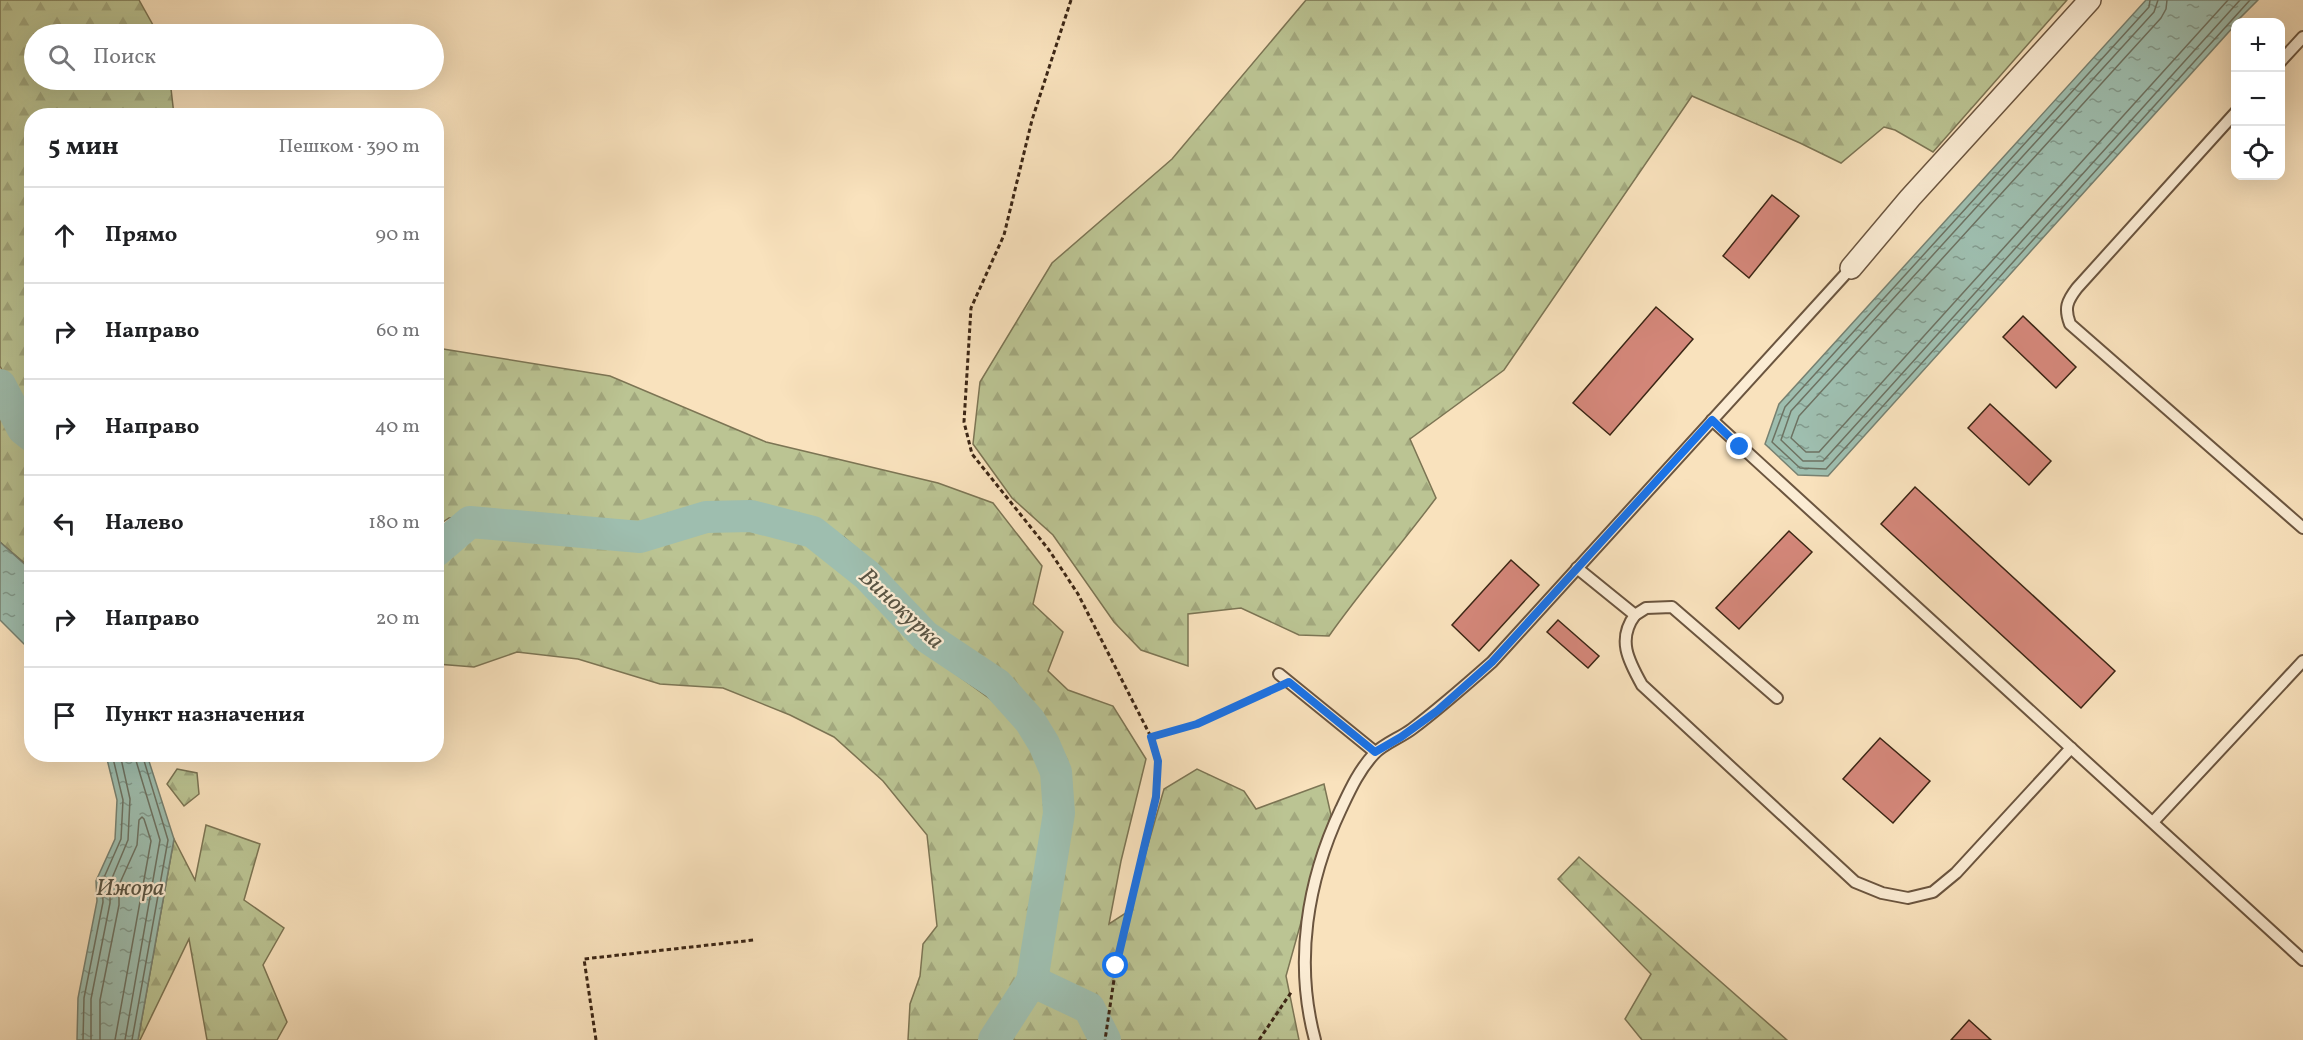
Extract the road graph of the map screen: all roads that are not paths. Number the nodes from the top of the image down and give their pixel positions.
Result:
1 (2090, 0) edge
2 (2303, 37) edge
3 (2285, 57) edge
4 (2231, 116) edge
5 (1851, 268) joint
6 (1712, 420) junction
7 (2303, 528) edge
8 (1577, 567) junction
9 (1635, 615) junction
10 (2303, 661) edge
11 (1278, 674) dead end
12 (1777, 698) dead end
13 (2071, 748) junction
14 (1375, 752) junction
15 (2153, 822) junction
16 (2303, 960) edge
17 (1315, 1040) edge

1 - 5 street
2 - 3 lane
4 - 7 lane
5 - 6 lane
6 - 8 lane
6 - 13 lane
8 - 9 lane
8 - 14 lane
9 - 12 lane
9 - 13 lane
10 - 15 lane
11 - 14 lane
13 - 15 lane
14 - 17 lane
15 - 16 lane

